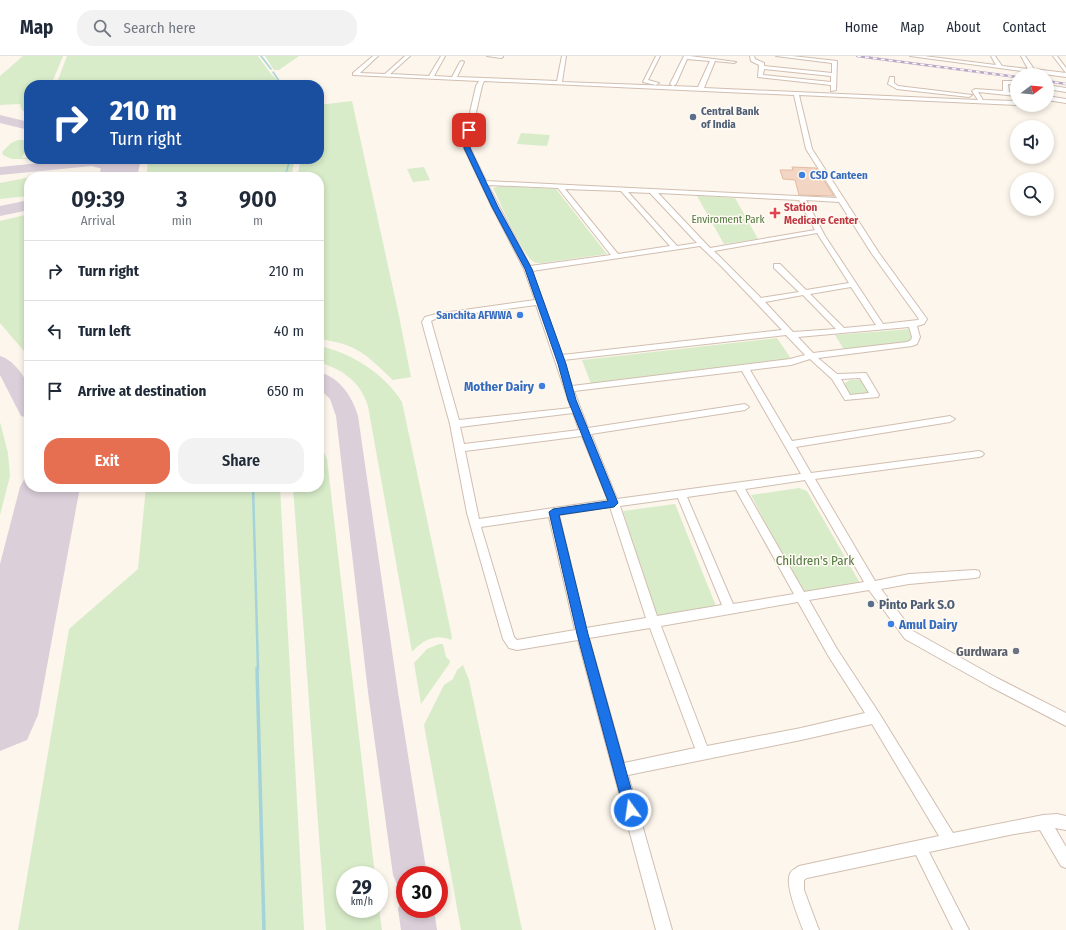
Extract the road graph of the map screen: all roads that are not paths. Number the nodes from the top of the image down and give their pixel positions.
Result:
1 (376, 56) edge
2 (408, 56) edge
3 (443, 56) edge
4 (489, 56) edge
5 (501, 56) edge
6 (564, 56) edge
7 (658, 56) edge
8 (686, 56) edge
9 (752, 56) edge
10 (778, 56) edge
11 (912, 56) edge
12 (916, 56) edge
13 (993, 56) edge
14 (1023, 56) edge
15 (1055, 56) edge
16 (946, 58) edge
17 (713, 60) junction
18 (462, 62) dead end
19 (734, 62) dead end
20 (762, 67) junction
21 (1000, 67) junction
22 (1010, 68) edge
23 (1030, 68) edge
24 (1066, 72) edge
25 (1054, 74) edge
26 (834, 75) junction
27 (1066, 75) edge
28 (385, 76) junction
29 (430, 78) junction
30 (892, 78) dead end
31 (452, 79) junction
32 (482, 80) junction
33 (789, 80) junction
34 (1010, 82) edge
35 (559, 83) junction
36 (673, 84) junction
37 (833, 84) junction
38 (701, 87) junction
39 (1054, 88) edge
40 (1066, 90) edge
41 (998, 92) junction
42 (1006, 93) junction
43 (1010, 93) edge
44 (787, 94) junction
45 (796, 94) junction
46 (832, 96) junction
47 (979, 96) junction
48 (1054, 99) edge
49 (1001, 101) dead end
50 (1066, 101) edge
51 (982, 102) junction
52 (1010, 103) edge
53 (1054, 105) edge
54 (1066, 106) edge
55 (483, 183) junction
56 (561, 187) junction
57 (623, 190) junction
58 (652, 191) junction
59 (800, 198) junction
60 (842, 200) junction
61 (816, 227) junction
62 (702, 244) junction
63 (675, 248) junction
64 (710, 250) junction
65 (617, 257) junction
66 (777, 266) dead end
67 (528, 269) junction
68 (854, 284) junction
69 (804, 292) junction
70 (759, 301) junction
71 (540, 302) junction
72 (912, 324) junction
73 (881, 327) junction
74 (842, 330) junction
75 (790, 334) junction
76 (811, 356) junction
77 (560, 358) junction
78 (744, 368) junction
79 (835, 377) dead end
80 (569, 389) junction
81 (745, 408) dead end
82 (576, 410) junction
83 (950, 419) dead end
84 (455, 424) junction
85 (585, 432) junction
86 (789, 445) junction
87 (460, 448) junction
88 (979, 454) dead end
89 (808, 478) junction
90 (739, 486) junction
91 (680, 494) junction
92 (614, 503) junction
93 (553, 512) junction
94 (475, 524) junction
95 (975, 574) dead end
96 (872, 585) junction
97 (800, 597) junction
98 (729, 608) junction
99 (653, 620) junction
100 (582, 634) junction
101 (875, 717) junction
102 (1066, 720) edge
103 (703, 753) junction
104 (620, 770) junction
105 (1043, 822) junction
106 (1066, 823) edge
107 (949, 840) junction
108 (920, 848) junction
109 (1066, 861) edge
110 (664, 930) edge
111 (811, 930) edge
112 (961, 930) edge

1 - 28 street
2 - 28 street
3 - 29 street
4 - 5 street
6 - 35 street
7 - 36 street
8 - 17 street
8 - 36 street
9 - 20 street
10 - 26 street
11 - 12 street
12 - 16 street
13 - 21 street
14 - 23 street
15 - 24 street
16 - 21 street
17 - 19 street
17 - 38 street
18 - 31 street
20 - 26 street
20 - 33 street
21 - 22 street
25 - 27 street
26 - 37 street
28 - 29 street
29 - 31 street
30 - 47 street
31 - 32 street
32 - 35 street
32 - 55 street
33 - 37 street
33 - 44 street
34 - 42 street
35 - 38 street
36 - 38 street
37 - 46 street
38 - 44 street
39 - 40 street
41 - 42 street
41 - 47 street
41 - 49 street
42 - 43 street
44 - 45 street
45 - 46 street
45 - 60 street
46 - 51 street
47 - 51 street
48 - 50 street
51 - 52 street
53 - 54 street
55 - 56 street
55 - 67 street
56 - 57 street
56 - 65 street
57 - 58 street
57 - 63 street
58 - 59 street
58 - 62 street
59 - 60 street
59 - 61 street
60 - 72 street
61 - 64 street
61 - 68 street
62 - 63 street
62 - 64 street
63 - 65 street
64 - 70 street
65 - 67 street
66 - 69 street
67 - 71 street
68 - 69 street
68 - 73 street
69 - 70 street
69 - 74 street
70 - 75 street
71 - 77 street
71 - 84 street
72 - 73 street
72 - 76 street
73 - 74 street
74 - 75 street
75 - 76 street
75 - 77 street
76 - 78 street
76 - 79 street
77 - 80 street
78 - 80 street
78 - 86 street
80 - 82 street
81 - 85 street
82 - 84 street
82 - 85 street
83 - 86 street
84 - 87 street
85 - 87 street
85 - 92 street
86 - 89 street
87 - 94 street
88 - 89 street
89 - 90 street
89 - 96 street
90 - 91 street
90 - 97 street
91 - 92 street
91 - 98 street
92 - 93 street
92 - 99 street
93 - 94 street
93 - 100 street
94 - 100 street
95 - 96 street
96 - 97 street
96 - 102 street
97 - 98 street
97 - 101 street
98 - 99 street
99 - 100 street
99 - 103 street
100 - 104 street
101 - 103 street
101 - 107 street
103 - 104 street
104 - 110 street
105 - 106 street
105 - 107 street
105 - 109 street
107 - 108 street
108 - 111 street
108 - 112 street

